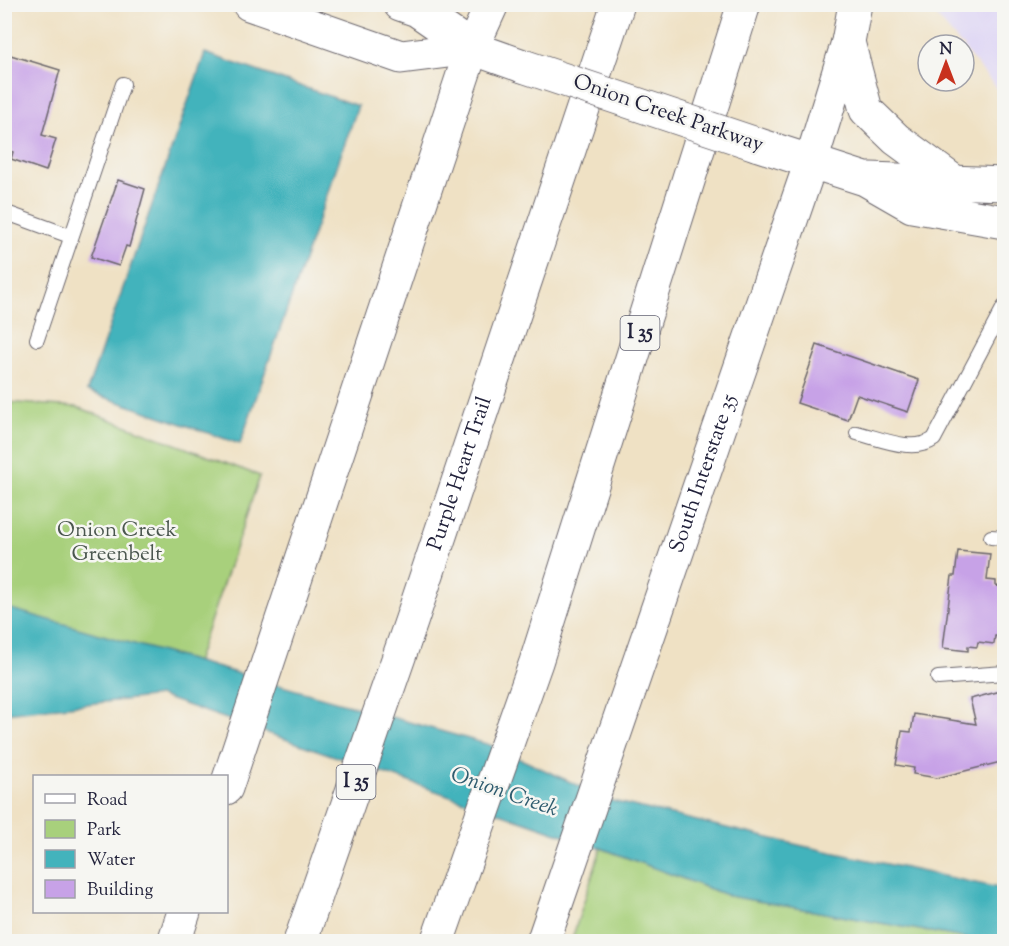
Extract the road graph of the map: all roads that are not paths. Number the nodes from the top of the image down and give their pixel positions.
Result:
1 (249, 4) edge
2 (400, 4) edge
3 (492, 4) edge
4 (618, 4) edge
5 (744, 4) edge
6 (855, 4) edge
7 (848, 42) junction
8 (472, 48) junction
9 (123, 84) dead end
10 (811, 162) junction
11 (865, 179) junction
12 (956, 183) junction
13 (1005, 184) edge
14 (4, 212) edge
15 (1005, 222) edge
16 (70, 236) junction
17 (1005, 307) edge
18 (37, 339) dead end
19 (857, 433) dead end
20 (1005, 673) edge
21 (938, 678) dead end
22 (228, 782) edge
23 (184, 913) edge
24 (174, 942) edge
25 (300, 942) edge
26 (437, 942) edge
27 (543, 942) edge

1 - 8 main road, Onion Creek Parkway
2 - 8 main road, Onion Creek Parkway
3 - 8 main road
4 - 25 main road, Purple Heart Trail / I 35
5 - 26 main road, I 35
6 - 7 main road, South Interstate 35
7 - 10 main road, South Interstate 35
7 - 12 main road
8 - 10 main road, Onion Creek Parkway, bridge
8 - 22 main road
9 - 16 lane
10 - 11 main road, Onion Creek Parkway
10 - 27 main road, South Interstate 35
11 - 12 main road, Onion Creek Parkway
11 - 15 main road, Onion Creek Parkway
12 - 13 main road, Onion Creek Parkway
14 - 16 lane
16 - 18 lane
17 - 19 lane
20 - 21 lane
23 - 24 main road

